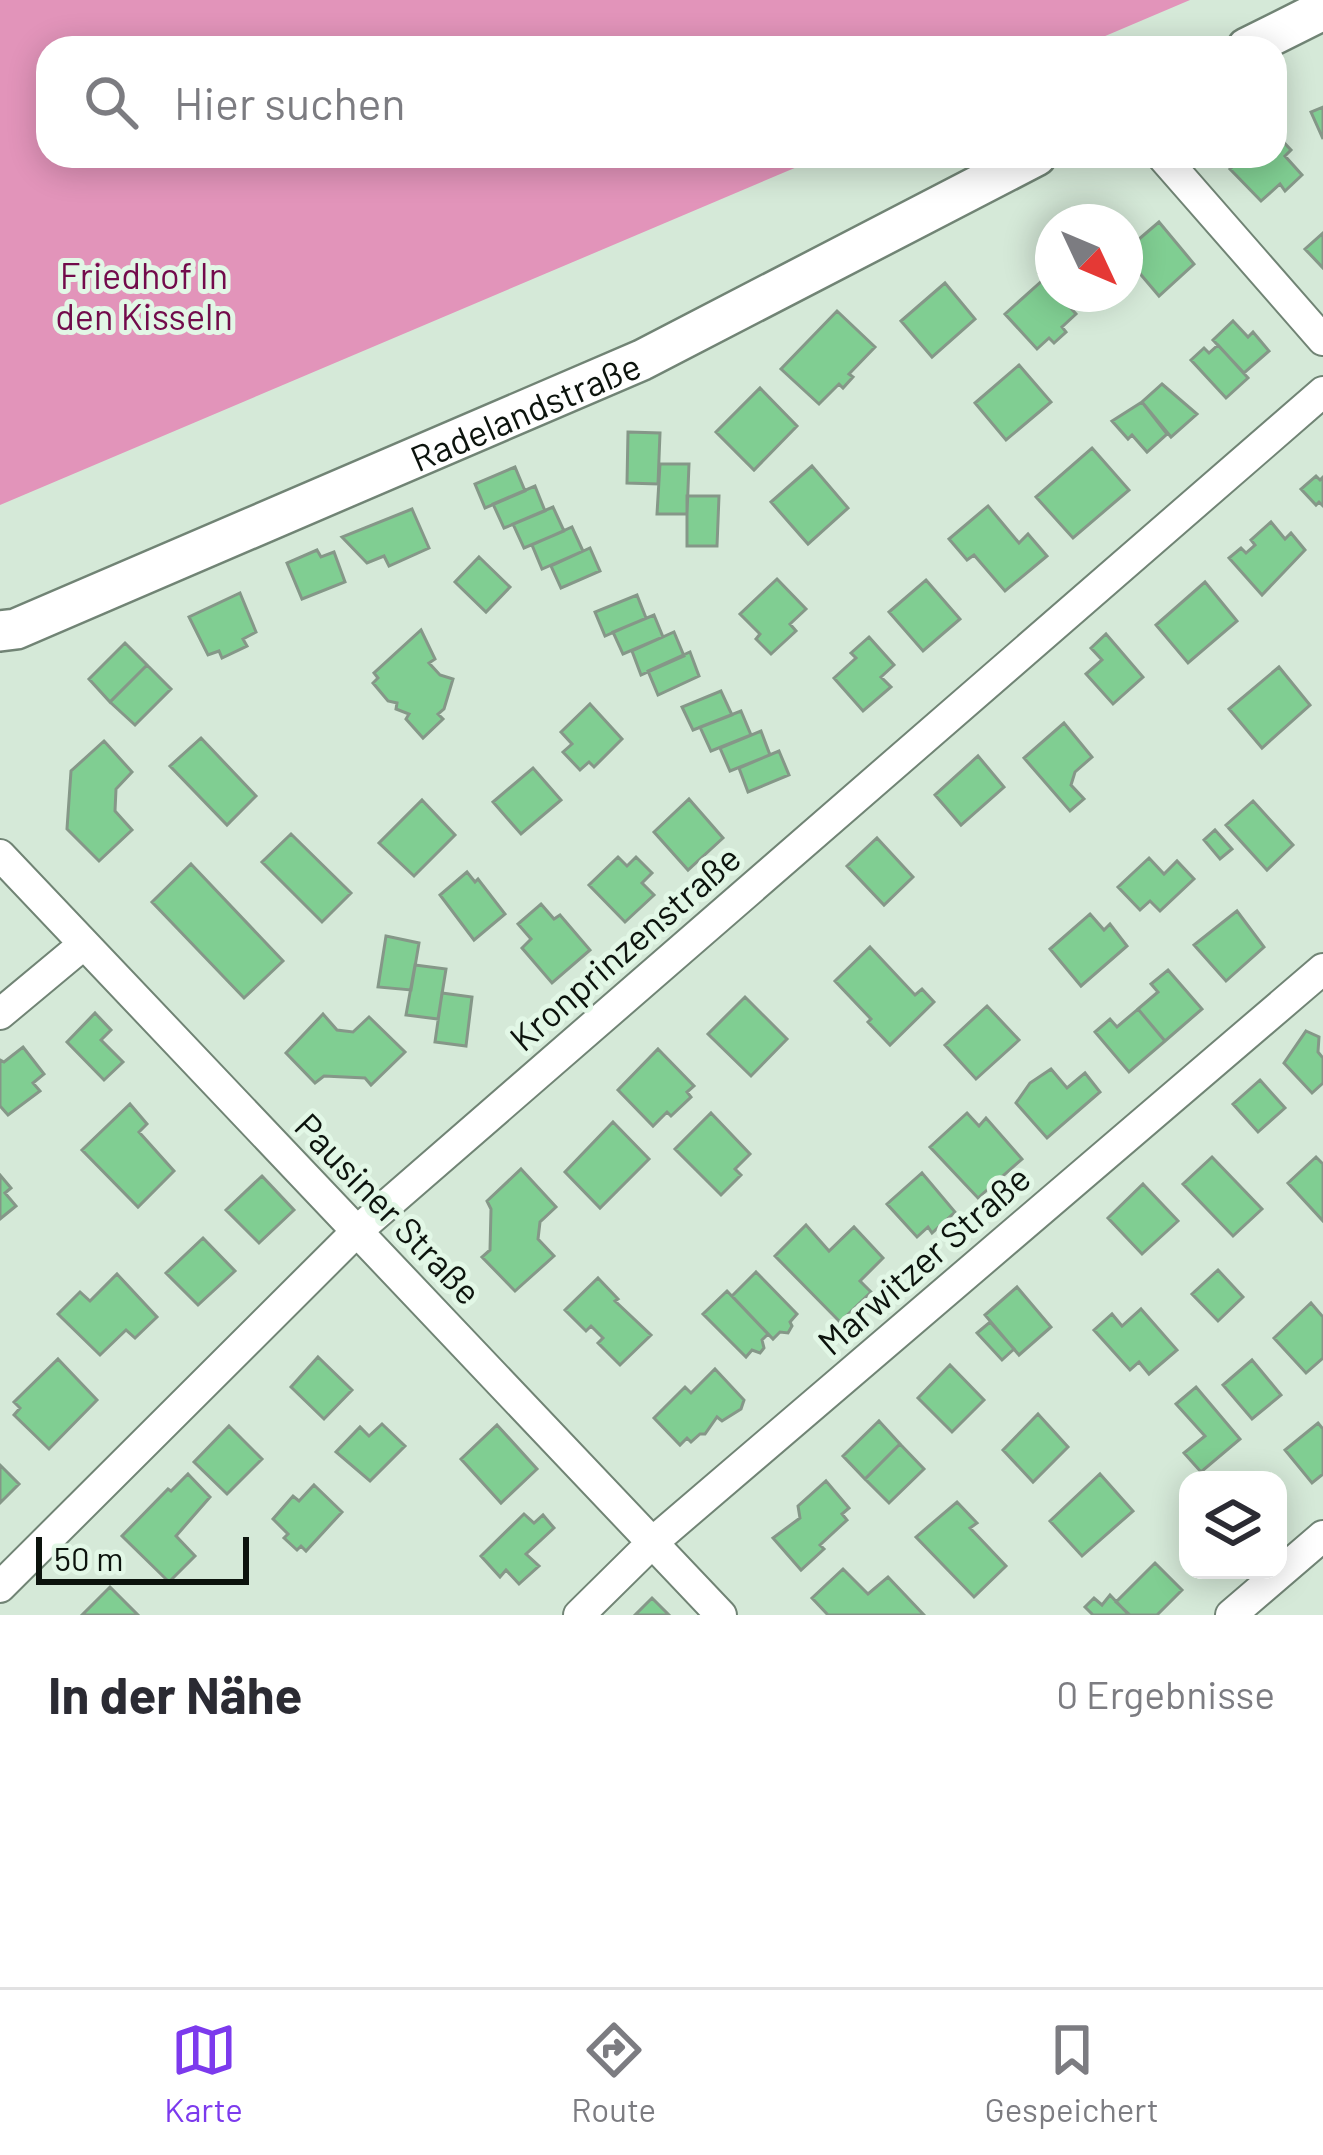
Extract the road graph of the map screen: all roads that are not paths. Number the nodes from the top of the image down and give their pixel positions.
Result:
1 (1323, 10) edge
2 (1271, 36) edge
3 (1013, 168) edge
4 (1172, 168) edge
5 (1323, 340) edge
6 (1323, 392) edge
7 (0, 631) edge
8 (0, 856) edge
9 (84, 944) junction
10 (1323, 969) edge
11 (0, 1014) edge
12 (357, 1231) junction
13 (1323, 1536) edge
14 (653, 1542) junction
15 (0, 1587) edge
16 (579, 1615) edge
17 (721, 1615) edge
18 (1231, 1615) edge

1 - 2 street
3 - 7 street, Radelandstraße
4 - 5 street
6 - 12 street, Kronprinzenstraße
8 - 9 street, Pausiner Straße
9 - 11 street
9 - 12 street, Pausiner Straße
10 - 14 street, Marwitzer Straße
12 - 14 street, Pausiner Straße
12 - 15 street, Kronprinzenstraße
13 - 18 street
14 - 16 street, Marwitzer Straße
14 - 17 street, Pausiner Straße

